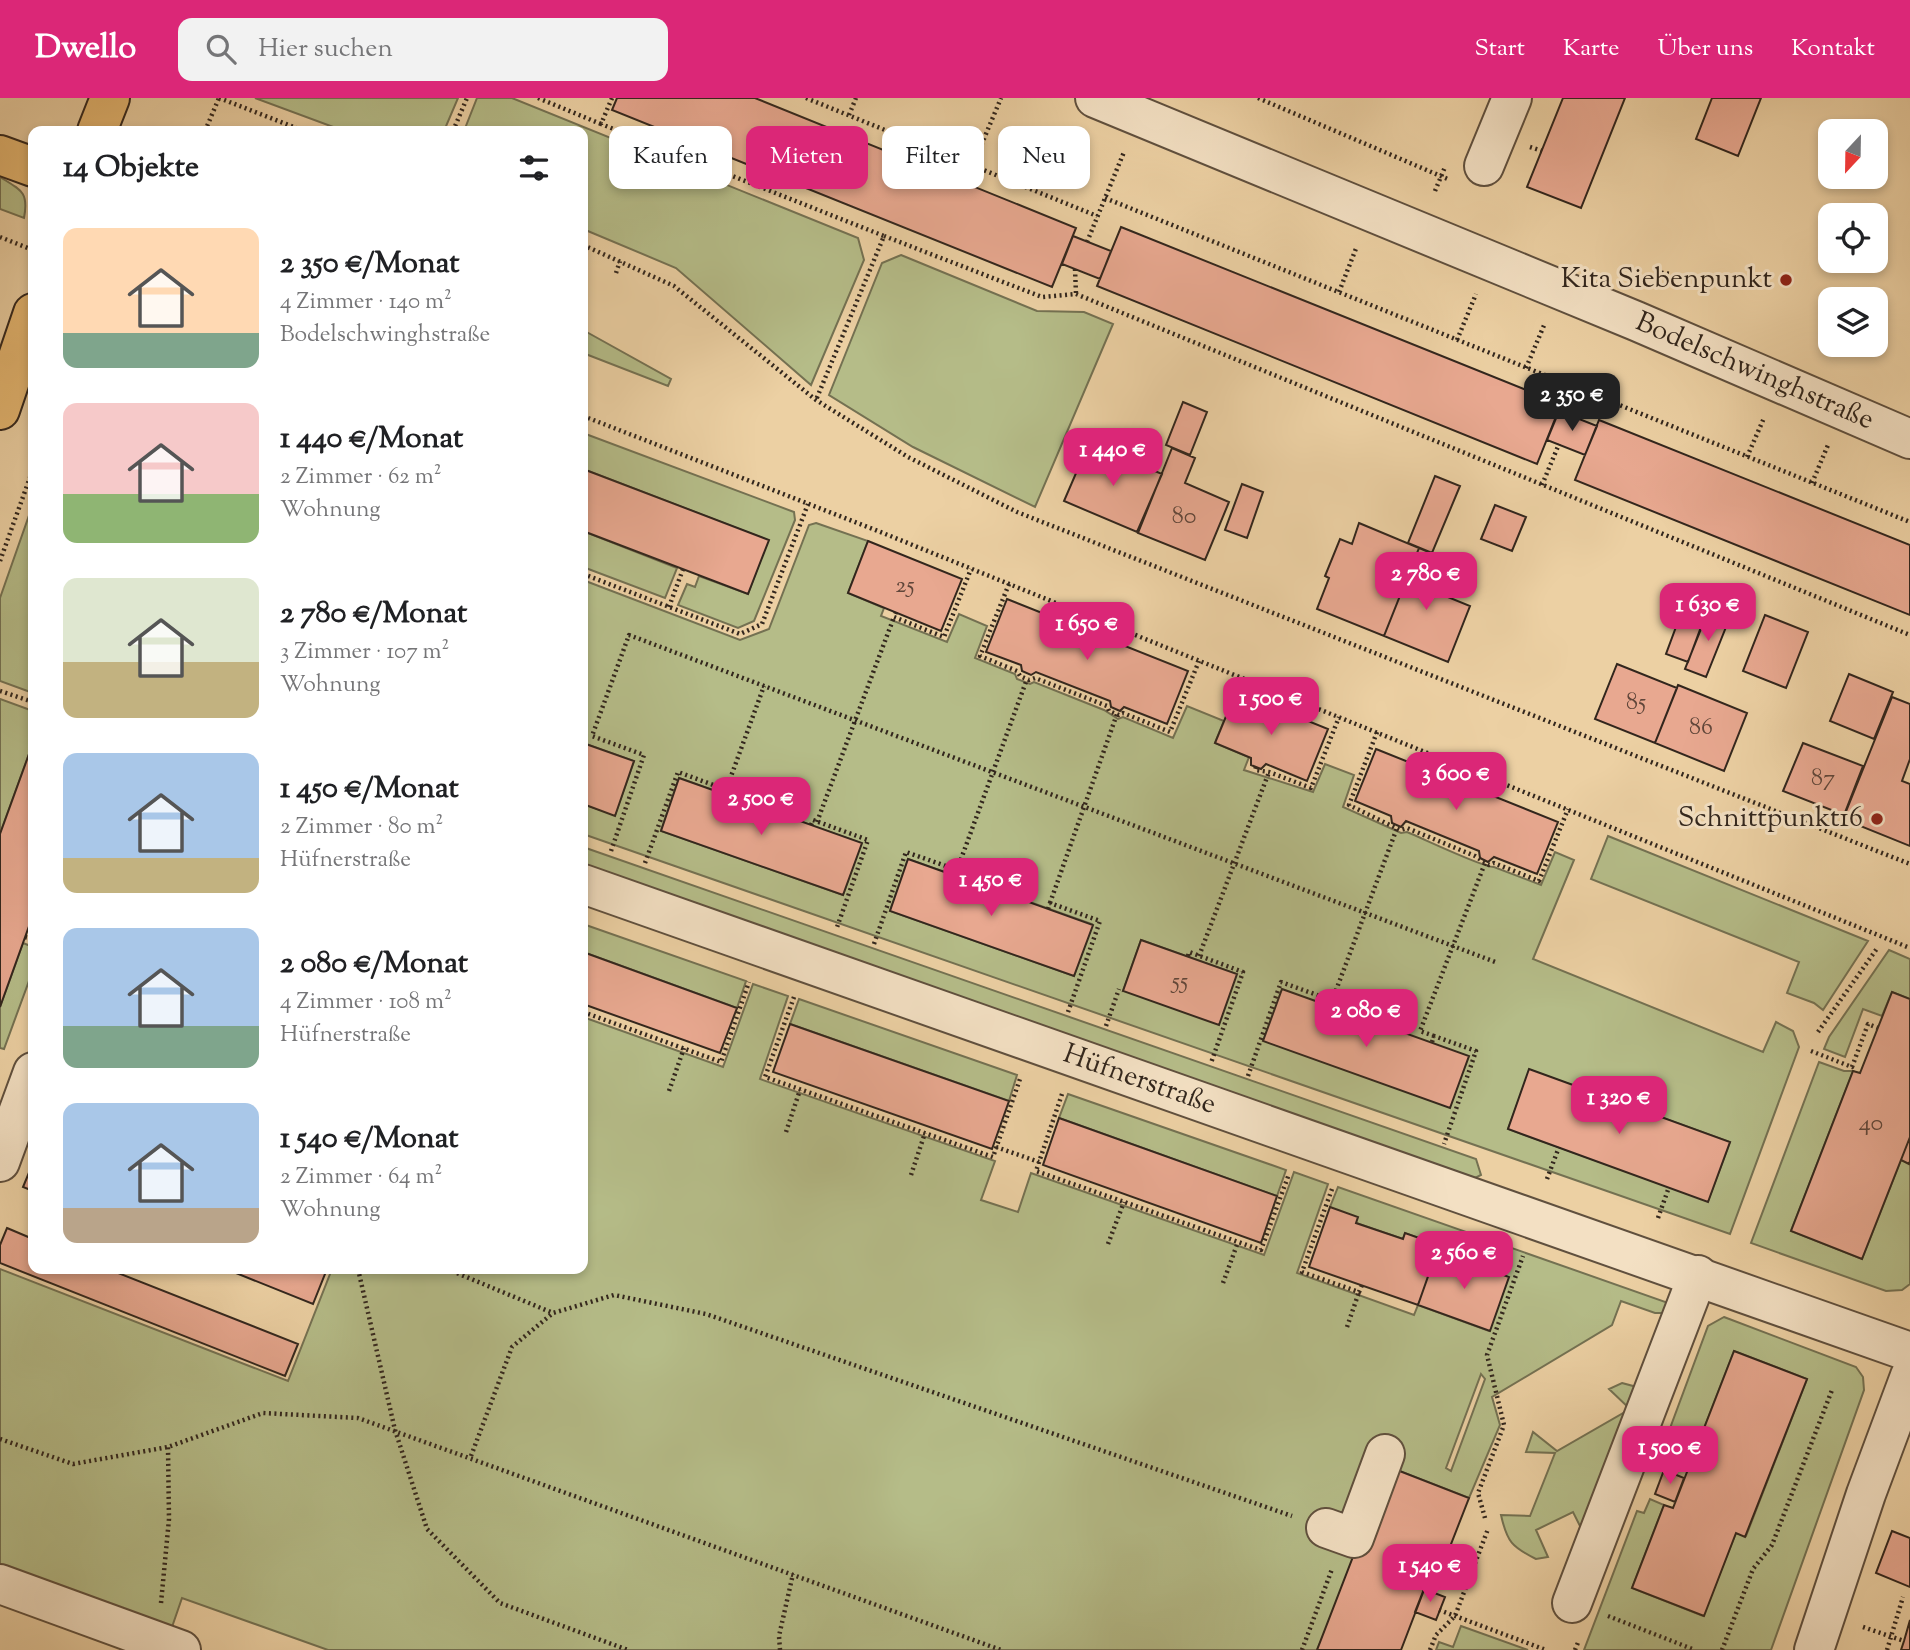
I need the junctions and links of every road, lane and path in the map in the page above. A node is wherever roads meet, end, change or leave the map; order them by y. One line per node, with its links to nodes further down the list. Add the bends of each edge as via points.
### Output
1 (219, 98): 12 (path); 16 (path)
2 (237, 98): 12 (path)
3 (467, 98): 18 (path)
4 (538, 98): 15 (path)
5 (612, 98): 15 (path)
6 (806, 98): 13 (path)
7 (856, 98): 13 (path)
8 (1001, 98): 20 (path)
9 (1095, 98): 14 (street, Bodelschwinghstraße)
10 (1258, 98): 24 (path)
11 (1512, 98): 24 (street)
12 (231, 103): 17 (path)
13 (849, 115): 19 (path)
14 (1139, 116): 25 (path); 26 (street, Bodelschwinghstraße)
15 (601, 124): 28 (path)
16 (207, 126)
17 (291, 126)
18 (455, 126)
19 (882, 128)
20 (984, 139)
21 (0, 155): 22 (main road)
22 (28, 165)
23 (984, 169): 27 (path)
24 (1473, 176)
25 (1105, 198): 27 (path); 40 (path)
26 (1370, 212): 34 (street, Bodelschwinghstraße); 40 (path)
27 (1097, 215): 30 (path)
28 (884, 236): 41 (path, via 1042,297); 45 (path)
29 (0, 237): 32 (path)
30 (1087, 242)
31 (588, 247): 33 (path)
32 (28, 248)
33 (620, 261): 37 (path); 45 (path, via 674,286)
34 (1489, 261): 39 (street, Bodelschwinghstraße); 43 (path)
35 (1075, 269): 41 (path)
36 (1656, 272): 38 (path)
37 (616, 273)
38 (1671, 274)
39 (1558, 289): 44 (path); 48 (street, Bodelschwinghstraße)
40 (1339, 292): 43 (path)
41 (1076, 294): 51 (path)
42 (28, 328): 46 (main road)
43 (1457, 340): 44 (path)
44 (1527, 368): 53 (path)
45 (816, 400): 84 (path, via 908,457 1017,512)
46 (0, 410)
47 (588, 418): 52 (path)
48 (1910, 439)
49 (1559, 444): 51 (path)
50 (28, 483): 54 (path)
51 (1542, 485): 60 (path)
52 (808, 504): 56 (path); 59 (path, via 762,624 740,634)
53 (1910, 522)
54 (0, 561)
55 (683, 569): 59 (path)
56 (971, 569): 58 (path); 68 (path, via 944,637 895,615)
57 (588, 576): 59 (path)
58 (1009, 584): 61 (path); 62 (path, via 980,656)
59 (669, 607)
60 (1910, 635)
61 (1199, 661): 66 (path, via 1170,732); 67 (path)
62 (1027, 679): 66 (path, via 1035,678 1107,706); 71 (path)
63 (764, 686): 68 (path); 73 (path); 80 (path, via 629,635 592,736 644,755)
64 (0, 691): 65 (path)
65 (28, 700)
66 (1117, 714): 75 (path)
67 (1339, 717): 69 (path); 72 (path, via 1311,788)
68 (856, 721): 71 (path); 77 (path)
69 (1377, 732): 76 (path); 79 (path, via 1349,806)
70 (1256, 767): 72 (path)
71 (992, 772): 75 (path); 85 (path)
72 (1269, 772): 82 (path)
73 (726, 790): 74 (path, via 738,794); 81 (path, via 678,772)
74 (736, 798)
75 (1083, 806): 82 (path); 102 (path, via 1049,906 1100,921)
76 (1568, 809): 83 (path, via 1539,881); 93 (path)
77 (817, 822): 78 (path, via 813,820); 89 (path, via 868,840)
78 (811, 825)
79 (1396, 828): 83 (path, via 1407,828); 88 (path)
80 (611, 851)
81 (645, 863)
82 (1234, 863): 88 (path); 95 (path)
83 (1485, 863): 91 (path)
84 (1910, 864)
85 (957, 870): 86 (path, via 963,872); 90 (path, via 906,852)
86 (961, 877)
87 (588, 886): 145 (street, Hüfnerstraße)
88 (1365, 913): 91 (path); 100 (path)
89 (836, 930)
90 (874, 944)
91 (1453, 946): 96 (path); 124 (path, via 1420,1031 1475,1051)
92 (1878, 947): 106 (path)
93 (1910, 948)
94 (1188, 956): 95 (path, via 1189,952)
95 (1199, 956): 111 (path, via 1243,972)
96 (1498, 963)
97 (751, 974): 109 (path, via 721,1062)
98 (1119, 989): 104 (path)
99 (796, 990): 116 (path, via 765,1077)
100 (1332, 1000): 101 (path, via 1342,1004); 113 (path, via 1281,982)
101 (1340, 1010)
102 (1068, 1012)
103 (588, 1014): 108 (path)
104 (1106, 1026)
105 (1878, 1028): 110 (path, via 1868,1024 1852,1067)
106 (1818, 1032)
107 (671, 1036): 108 (path)
108 (668, 1043): 109 (path)
109 (684, 1048): 117 (path)
110 (1811, 1051)
111 (1211, 1063)
112 (1023, 1069): 125 (path)
113 (1248, 1076)
114 (1065, 1084): 128 (path)
115 (28, 1086): 127 (street)
116 (800, 1090): 119 (path); 121 (path)
117 (668, 1091)
118 (834, 1094): 119 (path)
119 (833, 1101): 122 (path)
120 (939, 1130): 123 (path)
121 (786, 1132)
122 (925, 1133): 123 (path); 130 (path)
123 (936, 1137): 125 (path, via 993,1157)
124 (1444, 1144)
125 (996, 1147): 128 (path)
126 (1559, 1147): 132 (path)
127 (0, 1162)
128 (1039, 1162): 135 (path, via 1036,1171)
129 (1292, 1163): 140 (path, via 1261,1250)
130 (911, 1175)
131 (1335, 1179): 148 (path, via 1303,1272)
132 (1547, 1180)
133 (1100, 1186): 135 (path)
134 (1669, 1187): 137 (path)
135 (1098, 1193): 136 (path)
136 (1124, 1202): 139 (path); 141 (path)
137 (1658, 1218)
138 (1207, 1224): 139 (path)
139 (1205, 1231): 140 (path)
140 (1238, 1242): 146 (path)
141 (1108, 1244)
142 (1527, 1245): 159 (path, via 1487,1355 1504,1425 1478,1493)
143 (359, 1274): 154 (path)
144 (459, 1274): 149 (path)
145 (1698, 1275): 151 (street, Hüfnerstraße); 165 (street)
146 (1223, 1283)
147 (1362, 1285): 148 (path)
148 (1359, 1292): 150 (path)
149 (553, 1313): 158 (path, via 512,1346); 161 (path, via 614,1295 706,1314)
150 (1347, 1327)
151 (1910, 1352)
152 (1910, 1376): 180 (street)
153 (1832, 1390): 179 (path, via 1772,1545 1753,1569)
154 (395, 1430): 156 (path, via 358,1418 263,1413); 158 (path); 172 (path, via 427,1529 500,1603)
155 (0, 1439): 156 (path, via 73,1464)
156 (168, 1447): 171 (path, via 169,1518 162,1597)
157 (1385, 1454): 161 (street, via 1354,1538)
158 (471, 1456): 162 (path)
159 (1485, 1518)
160 (1488, 1529): 167 (path)
161 (1335, 1532): 175 (path)
162 (793, 1574): 173 (path); 174 (path)
163 (0, 1584): 171 (street)
164 (1903, 1597): 169 (path)
165 (1585, 1607): 178 (path)
166 (1440, 1610): 167 (path)
167 (1455, 1616): 176 (path, via 1436,1635); 177 (path)
168 (1860, 1627): 169 (path)
169 (1891, 1637): 170 (path); 181 (path)
170 (1904, 1641)
171 (166, 1645)
172 (628, 1650)
173 (780, 1650)
174 (1001, 1650)
175 (1302, 1650)
176 (1430, 1650)
177 (1546, 1650)
178 (1695, 1650)
179 (1722, 1650)
180 (1814, 1650)
181 (1887, 1650)

